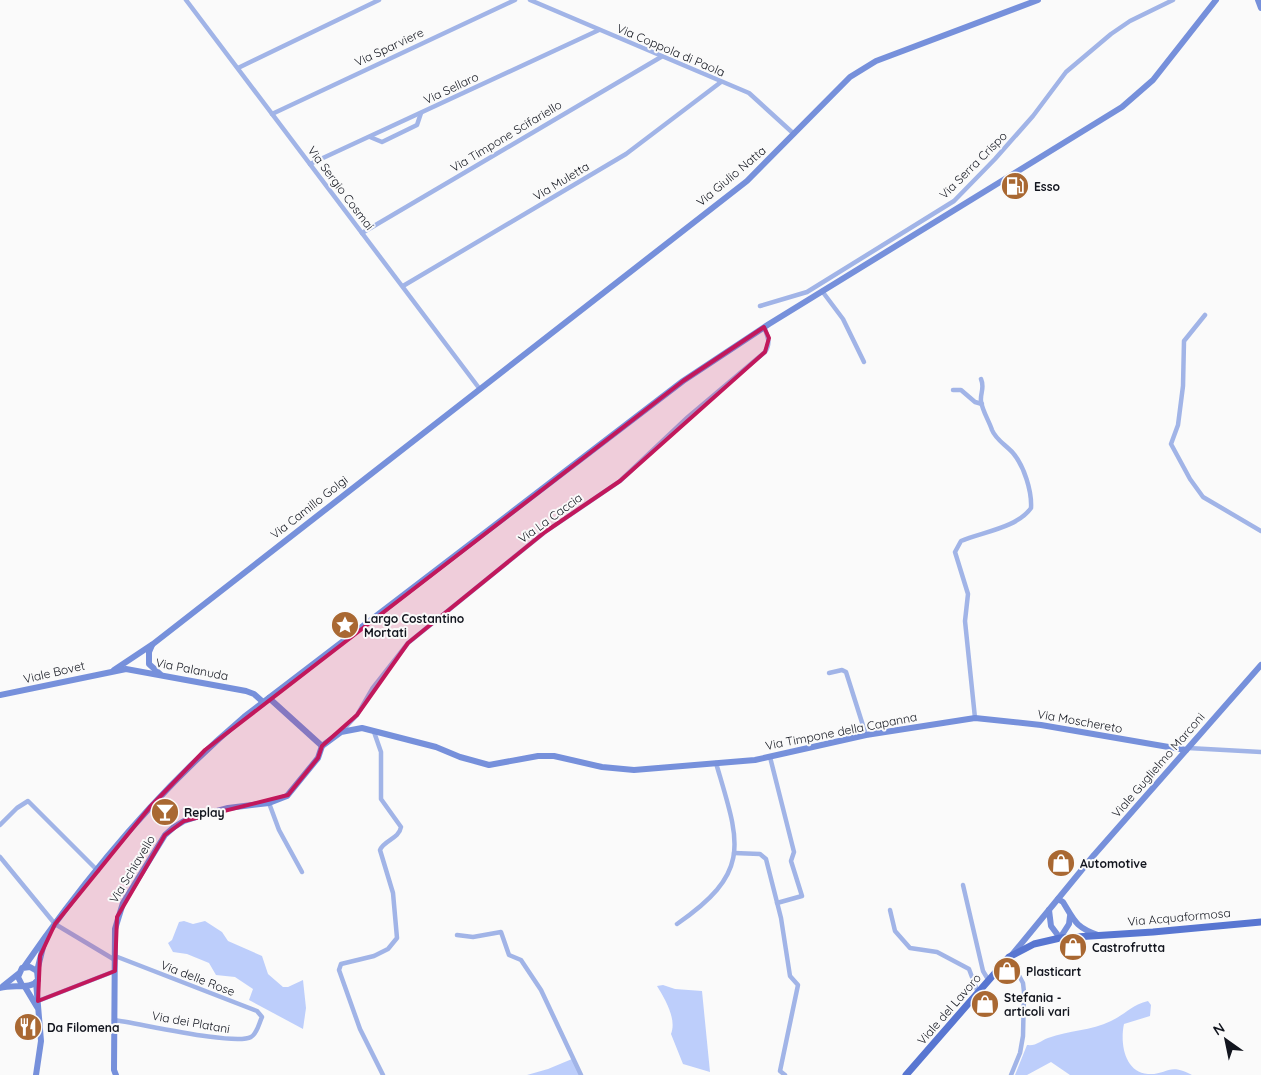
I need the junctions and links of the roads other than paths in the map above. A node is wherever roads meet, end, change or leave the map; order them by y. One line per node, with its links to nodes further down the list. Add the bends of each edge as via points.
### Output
1 (186, 0): 12 (street, Via Sergio Cosmai)
2 (379, 0): 12 (street)
3 (515, 0): 15 (street, Via Sparviere)
4 (530, 0): 10 (street, Via Coppola di Paola)
5 (1038, 0): 16 (street, Via Giulio Natta, via 861,69 840,85)
6 (1173, 0): 22 (street, Via Serra Crispo, via 1130,21 1066,72 995,160 954,201 807,292)
7 (1216, 0): 21 (street, via 1153,80 1122,107)
8 (1258, 0): 9 (street)
9 (1261, 8)
10 (599, 30): 11 (street, Via Coppola di Paola); 14 (street, Via Sellaro)
11 (660, 56): 13 (street, Via Coppola di Paola); 19 (street, Via Timpone Scifariello)
12 (238, 68): 15 (street, Via Sergio Cosmai)
13 (721, 82): 16 (street, Via Coppola di Paola, via 749,93); 20 (street, Via Muletta, via 626,154)
14 (421, 113): 17 (street, Via Sellaro); 17 (street, via 417,125 382,142)
15 (272, 114): 18 (street, Via Sergio Cosmai)
16 (794, 134): 27 (street, Via Giulio Natta, via 747,180)
17 (370, 137): 18 (street, Via Sellaro)
18 (310, 164): 19 (street, Via Sergio Cosmai)
19 (362, 233): 20 (street, Via Sergio Cosmai)
20 (403, 286): 27 (street, Via Sergio Cosmai)
21 (822, 291): 24 (street); 25 (street, via 843,319)
22 (760, 306)
23 (1205, 315): 30 (street, via 1184,341 1178,425 1171,441 1203,497)
24 (764, 327): 37 (street, via 683,381); 40 (street, Via La Caccia, via 769,338 765,352 688,417 620,482 545,532 408,643 372,689 357,715)
25 (864, 362)
26 (982, 379): 29 (street)
27 (479, 388): 31 (street, Via Camillo Golgi)
28 (953, 390): 29 (street, via 961,390)
29 (982, 404): 39 (street, via 998,439 1016,457 1027,482 1031,508 1001,527 961,541 954,552 968,594 965,621)
30 (1261, 531)
31 (153, 644): 33 (street, Via Camillo Golgi); 35 (street, via 149,652 150,664)
32 (1261, 665): 44 (street, Viale Guglielmo Marconi)
33 (114, 670): 35 (street, Via Palanuda, via 137,669); 36 (street, Viale Bovet)
34 (829, 673): 42 (street, via 846,672)
35 (161, 675): 38 (street, Via Palanuda, via 246,691)
36 (0, 695)
37 (269, 698): 38 (street); 43 (street)
38 (263, 702): 52 (street, via 176,779)
39 (972, 718): 42 (street, Via Timpone della Capanna); 44 (street, Via Moschereto, via 1041,725)
40 (341, 732): 41 (street, via 362,728); 43 (street)
41 (374, 732): 47 (street, Via Timpone della Capanna, via 427,744 489,765 538,756 634,770); 86 (street, via 381,752 381,799 401,828 380,850 393,894 397,938 382,953 341,964 339,970 360,1029)
42 (866, 735): 46 (street, Via Timpone della Capanna)
43 (322, 746): 48 (street, Via Schiavello, via 318,758 295,788 287,796)
44 (1187, 749): 45 (street); 54 (street, Viale Guglielmo Marconi)
45 (1261, 752)
46 (770, 757): 47 (street, Via Timpone della Capanna); 57 (street, via 794,852 791,861 802,896)
47 (716, 763): 50 (street, via 734,827)
48 (269, 802): 53 (street, via 279,830); 70 (street, Via Schiavello, via 228,808 184,821 165,835 123,904 115,929)
49 (0, 825): 52 (street, via 28,801)
50 (734, 853): 57 (street, via 760,854 766,859); 64 (street, via 728,877 722,886)
51 (0, 857): 63 (street)
52 (98, 871): 63 (street)
53 (302, 872)
54 (1073, 882): 56 (street, Viale Guglielmo Marconi); 58 (street)
55 (963, 885): 75 (street, via 983,971)
56 (1058, 899): 58 (street); 60 (street, Viale Guglielmo Marconi)
57 (777, 903): 88 (street, via 790,976 798,985 780,1071)
58 (1064, 904): 61 (street)
59 (890, 910): 79 (street, via 900,940 910,948 937,952 969,968)
60 (1049, 910): 67 (street, via 1051,926); 69 (street, Viale Guglielmo Marconi)
61 (1070, 916): 66 (street, via 1086,930); 67 (street)
62 (1261, 922): 66 (main road, Via Acquaformosa)
63 (55, 924): 68 (street); 70 (street)
64 (677, 924)
65 (457, 934): 87 (street, via 473,937 501,932 509,955 521,960 541,990)
66 (1099, 935): 67 (main road, Via Acquaformosa)
67 (1060, 938): 69 (main road, Via Acquaformosa, via 1034,944)
68 (45, 940): 71 (street); 72 (street)
69 (1010, 957): 75 (main road, Viale del Lavoro); 90 (street, via 1024,992 1023,1036)
70 (115, 958): 73 (street, Via Schiavello); 83 (street, Via delle Rose, via 257,1011 262,1017)
71 (24, 967): 72 (street, via 30,966); 74 (street)
72 (37, 971): 76 (street)
73 (115, 971): 80 (street); 82 (street, Via Schiavello)
74 (18, 974): 77 (street, via 18,980); 78 (street)
75 (989, 981): 79 (main road, Viale del Lavoro)
76 (36, 982): 77 (street, via 32,986); 80 (street)
77 (24, 986): 78 (street, via 11,985); 81 (street, via 32,994)
78 (0, 989)
79 (978, 993): 89 (main road, Viale del Lavoro)
80 (38, 1001): 81 (street)
81 (38, 1010): 84 (street, via 41,1041)
82 (114, 1020): 83 (street, Via dei Platani, via 224,1040 246,1039 254,1035); 85 (street, Via Schiavello)
83 (258, 1026)
84 (36, 1075)
85 (116, 1075)
86 (383, 1075)
87 (581, 1075)
88 (785, 1075)
89 (906, 1075)
90 (1011, 1075)

